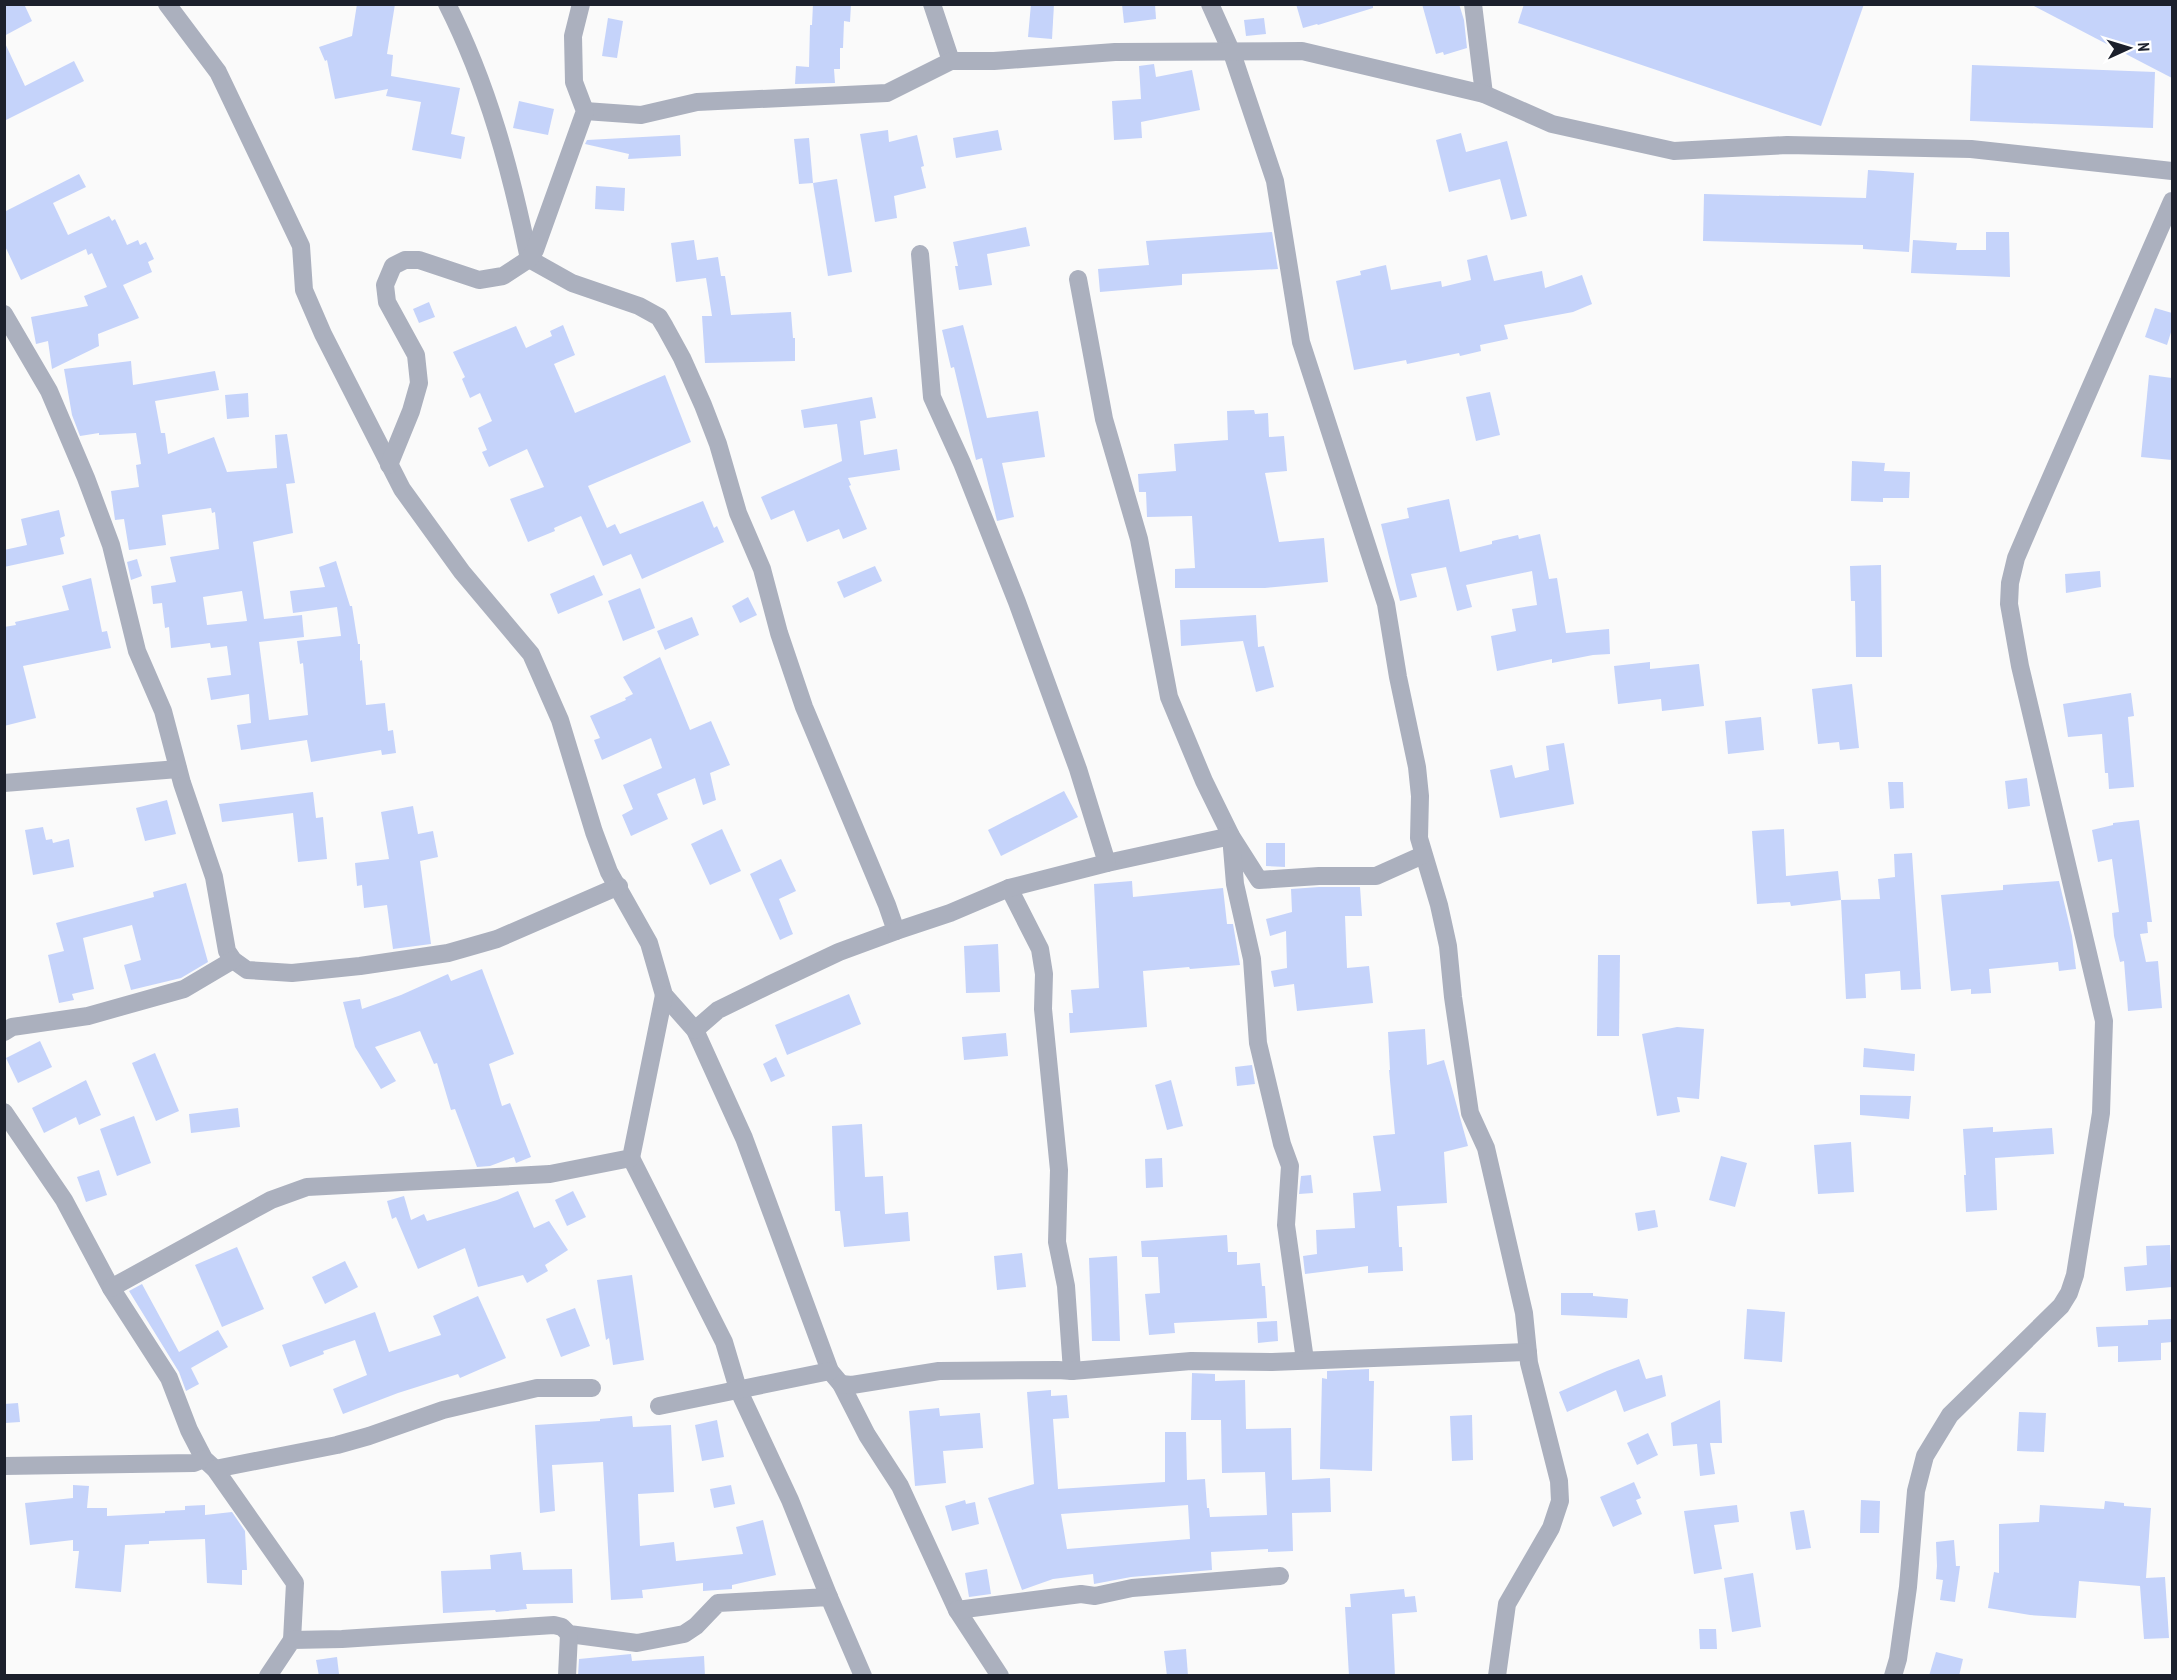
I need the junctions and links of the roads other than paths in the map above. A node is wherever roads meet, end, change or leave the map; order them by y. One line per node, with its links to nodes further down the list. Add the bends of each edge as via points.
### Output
1 (167, 4): 18 (street, via 218,72 301,246 304,290 323,334)
2 (447, 4): 15 (street, via 496,123)
3 (581, 4): 10 (street, via 573,36 574,82)
4 (932, 4): 8 (street)
5 (1210, 4): 7 (street)
6 (1473, 4): 9 (street)
7 (1232, 53): 8 (street, via 1115,52); 9 (street, via 1302,51); 22 (street, via 1275,181 1301,342 1386,604 1417,766)
8 (951, 61): 10 (street, via 887,93 697,102 641,115)
9 (1484, 94): 11 (street, via 1552,124 1674,151 1787,145 1971,149)
10 (585, 111): 15 (street, via 536,250)
11 (2172, 171)
12 (2172, 201): 13 (street)
13 (2168, 222): 53 (street, via 2034,516 2010,583 2009,604 2020,666 2104,1021 2101,1113 2075,1275 2061,1306 1950,1415 1925,1456 1916,1491 1908,1587)
14 (920, 254): 23 (street, via 932,397 1017,602 1078,769)
15 (529, 259): 18 (street, via 502,276 479,280 419,260 405,260 393,266 385,285 387,302 416,355 419,383); 26 (street, via 572,283 659,317 678,350 718,444 804,707)
16 (1077, 279): 21 (street, via 1104,419 1139,539 1169,697)
17 (4, 314): 19 (street, via 49,391 86,478 111,545 137,651 163,711)
18 (389, 465): 24 (street, via 462,572 531,654 560,720 609,872)
19 (178, 769): 20 (street); 27 (street, via 214,877 227,951)
20 (4, 783)
21 (1231, 836): 22 (street, via 1259,880 1376,876); 23 (street); 35 (street, via 1235,884 1252,958 1258,1044 1290,1166 1286,1225)
22 (1423, 855): 34 (street, via 1448,946 1470,1113 1486,1148 1524,1313)
23 (1107, 863): 25 (street)
24 (619, 886): 27 (street, via 497,939 448,953 292,973 247,970); 28 (street, via 649,944)
25 (1009, 888): 26 (street); 36 (street, via 1040,949 1044,974 1043,1009 1059,1170 1057,1242 1066,1286)
26 (896, 931): 29 (street, via 769,985 718,1010)
27 (233, 960): 30 (street, via 184,989 88,1016 12,1027)
28 (664, 995): 29 (street); 32 (street)
29 (694, 1030): 37 (street, via 744,1138)
30 (4, 1032)
31 (4, 1112): 33 (street, via 64,1200)
32 (631, 1158): 33 (street, via 550,1174 307,1187 271,1200); 39 (street, via 724,1342)
33 (111, 1288): 41 (street, via 168,1378 189,1430)
34 (1528, 1352): 35 (street); 52 (street, via 1560,1481 1560,1501 1551,1528 1507,1604)
35 (1305, 1360): 36 (street, via 1191,1361)
36 (1072, 1371): 37 (street, via 939,1371 852,1385)
37 (836, 1377): 39 (street); 45 (street, via 900,1486)
38 (592, 1388): 41 (street, via 537,1388 443,1410 338,1445)
39 (738, 1389): 40 (street); 44 (street, via 790,1500)
40 (659, 1406)
41 (210, 1464): 42 (street); 47 (street, via 295,1583)
42 (4, 1466)
43 (1280, 1576): 45 (street, via 1132,1588 1095,1596 1081,1594)
44 (829, 1597): 46 (street, via 718,1603 684,1634 637,1643); 50 (street)
45 (957, 1610): 51 (street)
46 (569, 1634): 47 (street, via 554,1625); 49 (street)
47 (292, 1640): 48 (street)
48 (268, 1676)
49 (567, 1676)
50 (863, 1676)
51 (1000, 1676)
52 (1497, 1676)
53 (1893, 1676)

